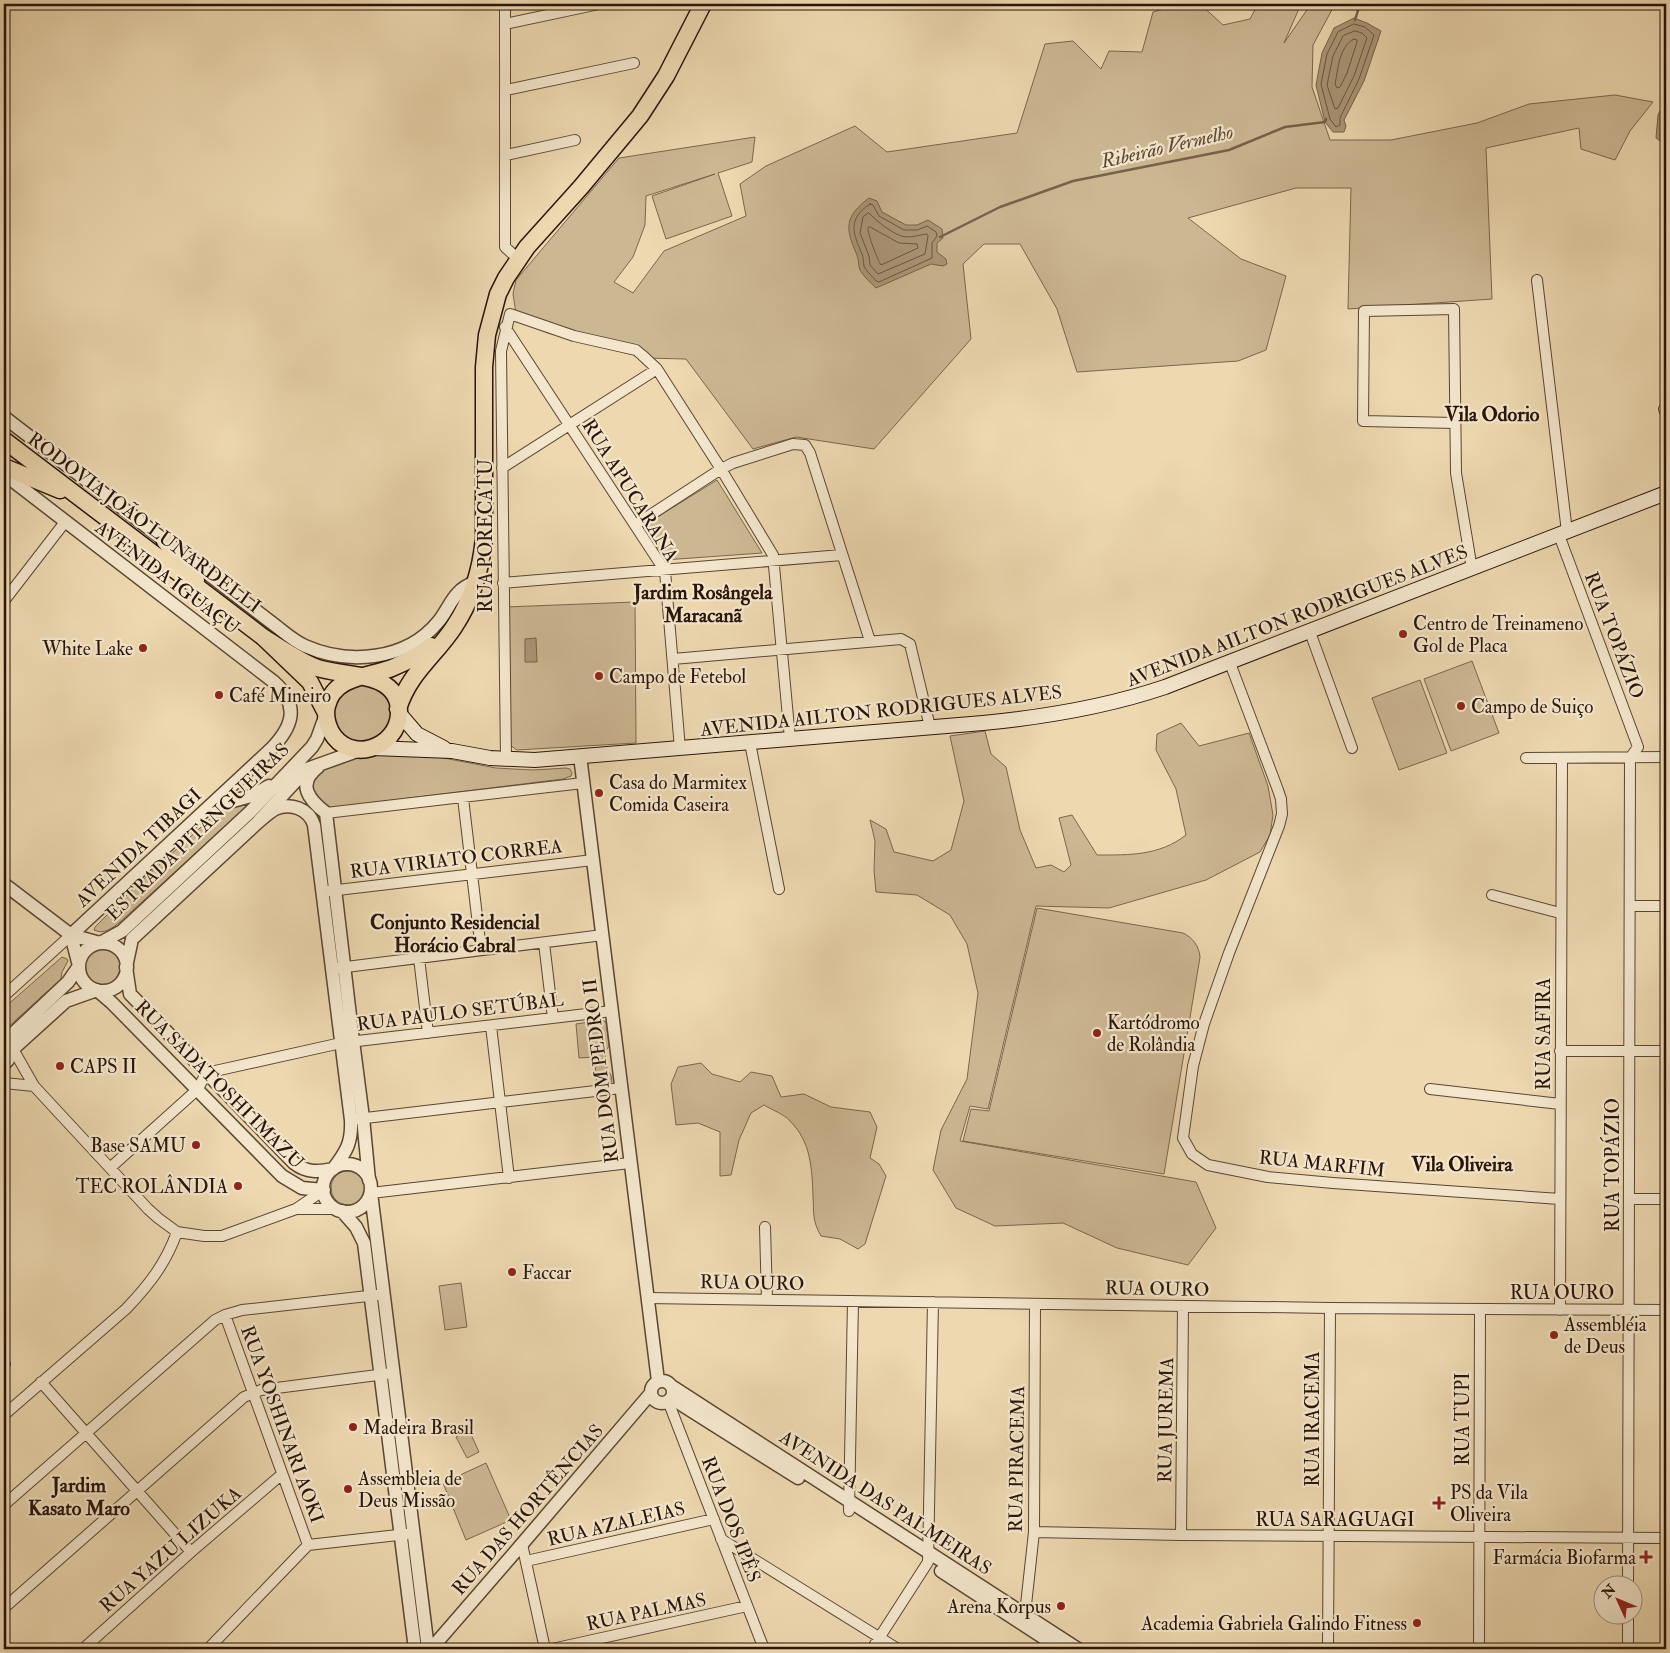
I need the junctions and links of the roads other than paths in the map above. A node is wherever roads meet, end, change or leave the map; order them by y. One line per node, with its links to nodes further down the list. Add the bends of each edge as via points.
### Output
1 (505, 4): 6 (street)
2 (599, 4): 6 (street)
3 (703, 4): 11 (highway, via 666,76 640,116)
4 (1663, 4): 5 (street)
5 (1666, 7)
6 (505, 24): 8 (street)
7 (634, 62): 8 (street)
8 (506, 90): 10 (street)
9 (575, 140): 10 (street)
10 (506, 155): 11 (street, via 505,247)
11 (518, 259): 33 (highway, via 498,294 487,335 484,367 484,538)
12 (1537, 280): 27 (street, RUA TOPÁZIO)
13 (506, 327): 14 (street, RUA PORECATU, via 510,314 574,336 636,350); 17 (street, RUA APUCARANA); 20 (street, RUA PORECATU, via 501,351)
14 (657, 369): 17 (street); 21 (street)
15 (4, 417): 28 (street)
16 (1455, 423): 16 (street, via 1454,309 1364,311 1363,421); 31 (street, via 1456,473)
17 (569, 425): 20 (street); 26 (street, RUA APUCARANA)
18 (4, 440): 24 (highway, RODOVIA JOÃO LUNARDELLI)
19 (4, 467): 24 (highway)
20 (502, 468): 34 (street, RUA PORECATU)
21 (721, 469): 26 (street); 29 (street, via 793,444 805,445); 30 (street, via 774,554)
22 (4, 474): 25 (street, AVENIDA IGUAÇU)
23 (1666, 493): 27 (main road, AVENIDA AILTON RODRIGUES ALVES)
24 (80, 498): 35 (highway, RODOVIA JOÃO LUNARDELLI)
25 (65, 522): 36 (street); 47 (street, AVENIDA IGUAÇU, via 274,682 287,697)
26 (635, 524): 32 (street, RUA APUCARANA)
27 (1563, 534): 31 (main road, AVENIDA AILTON RODRIGUES ALVES); 51 (street, RUA TOPÁZIO)
28 (165, 541): 33 (street, via 302,645 340,656 368,657 406,647 438,622 463,588); 35 (highway)
29 (842, 555): 30 (street); 40 (street)
30 (775, 561): 32 (street); 41 (street)
31 (1472, 569): 38 (main road, AVENIDA AILTON RODRIGUES ALVES)
32 (665, 571): 34 (street); 42 (street, RUA APUCARANA)
33 (477, 581): 37 (highway)
34 (503, 583): 62 (street, RUA PORECATU)
35 (210, 597): 39 (highway, RODOVIA JOÃO LUNARDELLI)
36 (4, 601)
37 (463, 610): 44 (highway, via 434,643 418,655 390,668); 45 (highway, via 454,628 411,679)
38 (1310, 632): 43 (main road, AVENIDA AILTON RODRIGUES ALVES); 52 (street)
39 (263, 637): 44 (highway, RODOVIA JOÃO LUNARDELLI, via 313,667); 46 (highway, RODOVIA JOÃO LUNARDELLI, via 310,682)
40 (870, 642): 41 (street); 48 (street, via 901,639 910,644)
41 (783, 650): 42 (street); 49 (street)
42 (673, 659): 54 (street, RUA APUCARANA)
43 (1230, 663): 48 (main road, AVENIDA AILTON RODRIGUES ALVES, via 1107,704 1014,720); 116 (street, RUA MARFIM, via 1278,790 1282,814 1204,1024 1193,1066 1183,1138 1192,1154 1208,1165 1268,1177)
44 (361, 676): 45 (highway, via 373,678 386,686 393,693); 46 (highway, via 334,691)
45 (399, 711): 53 (highway, via 393,734); 55 (main road, via 417,734)
46 (326, 713): 53 (highway, via 328,726 335,738 343,745); 64 (street, ESTRADA PITANGUEIRAS, via 312,747)
47 (290, 721): 67 (street, AVENIDA TIBAGI, via 282,738)
48 (930, 727): 49 (main road, AVENIDA AILTON RODRIGUES ALVES)
49 (790, 739): 50 (main road, AVENIDA AILTON RODRIGUES ALVES)
50 (750, 742): 54 (main road, AVENIDA AILTON RODRIGUES ALVES); 73 (street)
51 (1638, 747): 60 (street); 61 (street, RUA TOPÁZIO)
52 (1352, 748)
53 (367, 749): 55 (main road); 63 (street, ESTRADA PITANGUEIRAS)
54 (680, 749): 56 (main road, AVENIDA AILTON RODRIGUES ALVES)
55 (452, 751): 62 (main road, AVENIDA AILTON RODRIGUES ALVES)
56 (580, 756): 62 (main road, AVENIDA AILTON RODRIGUES ALVES); 65 (street, RUA DOM PEDRO II)
57 (1666, 757): 61 (street)
58 (1526, 758): 59 (street)
59 (1562, 758): 60 (street); 78 (street, RUA SAFIRA)
60 (1630, 758): 61 (street); 76 (street, RUA TOPÁZIO)
61 (1642, 758)
62 (506, 759)
63 (324, 762): 68 (street, via 313,771 306,789 310,799); 69 (street, ESTRADA PITANGUEIRAS, via 307,769)
64 (284, 776): 67 (street, via 251,796); 81 (street, ESTRADA PITANGUEIRAS, via 122,932)
65 (583, 782): 66 (street); 70 (street, RUA DOM PEDRO II)
66 (463, 798): 68 (street); 71 (street)
67 (209, 807): 79 (street, AVENIDA TIBAGI)
68 (326, 813): 74 (street)
69 (256, 824): 74 (street, via 276,809 289,806 303,810 311,817); 86 (street, ESTRADA PITANGUEIRAS, via 132,939)
70 (593, 860): 71 (street, RUA VIRIATO CORREA); 80 (street, RUA DOM PEDRO II)
71 (472, 873): 74 (street, RUA VIRIATO CORREA); 83 (street)
72 (4, 884): 79 (street)
73 (779, 889)
74 (329, 891): 87 (street)
75 (1492, 895): 78 (street)
76 (1631, 906): 77 (street); 98 (street, RUA TOPÁZIO)
77 (1666, 906)
78 (1560, 913): 97 (street, RUA SAFIRA)
79 (71, 935): 81 (street); 85 (street); 89 (street, AVENIDA TIBAGI)
80 (603, 935): 82 (street); 90 (street, RUA DOM PEDRO II)
81 (100, 943): 85 (street, via 84,952); 86 (street, via 119,949)
82 (544, 943): 83 (street); 91 (street)
83 (481, 950): 84 (street)
84 (419, 958): 87 (street); 93 (street)
85 (79, 966): 88 (street, via 85,983); 95 (street, via 68,982)
86 (126, 967): 88 (street, via 119,984 111,989); 100 (street, RUA SADATOSHI IMAZU, via 130,994)
87 (338, 968): 94 (street)
88 (97, 990): 95 (street, via 66,1001); 104 (street, RUA SADATOSHI IMAZU)
89 (4, 996)
90 (612, 1011): 91 (street, RUA PAULO SETÚBAL); 103 (street, RUA DOM PEDRO II)
91 (553, 1018): 92 (street, RUA PAULO SETÚBAL)
92 (491, 1026): 93 (street, RUA PAULO SETÚBAL); 106 (street)
93 (428, 1034): 94 (street, RUA PAULO SETÚBAL)
94 (347, 1042): 100 (street, RUA PAULO SETÚBAL); 108 (street)
95 (7, 1043): 99 (street, via 8,1060); 102 (street)
96 (1666, 1051): 98 (street)
97 (1560, 1052): 98 (street); 107 (street, RUA SAFIRA)
98 (1629, 1052): 117 (street, RUA TOPÁZIO)
99 (4, 1064)
100 (206, 1073): 104 (street); 111 (street, RUA SADATOSHI IMAZU, via 294,1163 316,1172)
101 (4, 1083): 102 (street)
102 (34, 1086): 110 (street)
103 (621, 1088): 106 (street); 109 (street, RUA DOM PEDRO II)
104 (198, 1089): 110 (street); 114 (street, RUA SADATOSHI IMAZU, via 282,1176 302,1188)
105 (1430, 1089): 107 (street)
106 (501, 1102): 108 (street); 112 (street)
107 (1560, 1104): 116 (street, RUA SAFIRA)
108 (357, 1119): 111 (street, via 349,1145); 113 (street)
109 (630, 1163): 112 (street); 125 (street, RUA DOM PEDRO II)
110 (110, 1168): 122 (street, via 158,1218)
111 (333, 1169): 113 (street, via 342,1165 356,1166); 114 (street, via 327,1176)
112 (509, 1178): 115 (street)
113 (369, 1180): 115 (street)
114 (324, 1190): 119 (street); 120 (street, via 329,1203)
115 (371, 1193): 120 (street, via 359,1208); 123 (street)
116 (1560, 1199): 133 (street, RUA SAFIRA)
117 (1630, 1199): 118 (street); 134 (street, RUA TOPÁZIO)
118 (1666, 1199)
119 (296, 1210): 120 (street); 122 (street, via 222,1236)
120 (339, 1210): 124 (street, via 356,1227 364,1243)
121 (765, 1227): 126 (street)
122 (177, 1232): 139 (street, via 164,1261 140,1294)
123 (383, 1295): 124 (street); 137 (street)
124 (370, 1296): 136 (street, via 242,1310); 137 (street)
125 (647, 1298): 126 (street, RUA OURO); 138 (street, RUA DOM PEDRO II)
126 (767, 1300): 127 (street, RUA OURO)
127 (853, 1301): 128 (street, RUA OURO); 148 (street)
128 (933, 1302): 129 (street, RUA OURO); 161 (street)
129 (1035, 1304): 130 (street, RUA OURO); 150 (street, RUA PIRACEMA)
130 (1183, 1306): 131 (street, RUA OURO); 152 (street, RUA JUREMA)
131 (1330, 1308): 132 (street, RUA OURO); 153 (street, RUA IRACEMA)
132 (1480, 1309): 133 (street, RUA OURO); 154 (street, RUA TUPI)
133 (1560, 1310): 134 (street, RUA OURO)
134 (1628, 1310): 135 (street, RUA OURO); 155 (street, RUA TOPÁZIO)
135 (1666, 1310)
136 (225, 1315): 141 (street, RUA YOSHINARI AOKI); 144 (street, via 210,1324)
137 (387, 1374): 141 (street); 151 (street)
138 (658, 1381): 140 (street, RUA DAS HORTÊNCIAS); 142 (street, via 666,1380)
139 (41, 1382): 143 (street); 144 (street)
140 (651, 1392): 142 (street, via 655,1401); 158 (street, RUA DAS HORTÊNCIAS)
141 (252, 1393): 145 (street, RUA YOSHINARI AOKI); 146 (street, via 236,1402)
142 (669, 1397): 148 (street, AVENIDA DAS PALMEIRAS); 149 (street, RUA DOS IPÊS)
143 (4, 1415)
144 (86, 1432): 146 (street); 147 (street)
145 (282, 1475): 159 (street, RUA YOSHINARI AOKI); 160 (street, RUA YAZU LIZUKA)
146 (137, 1491): 160 (street); 165 (street)
147 (4, 1504)
148 (849, 1506): 161 (street, AVENIDA DAS PALMEIRAS)
149 (710, 1520): 157 (street, RUA DOS IPÊS); 162 (street, RUA AZALEIAS)
150 (1034, 1532): 152 (street, RUA SARAGUAGI); 166 (street, RUA PIRACEMA)
151 (406, 1534): 159 (street); 171 (street); 172 (street)
152 (1181, 1535): 153 (street, RUA SARAGUAGI)
153 (1330, 1536): 154 (street, RUA SARAGUAGI); 181 (street, RUA IRACEMA)
154 (1479, 1537): 155 (street, RUA SARAGUAGI); 182 (street, RUA TUPI)
155 (1628, 1537): 156 (street, RUA SARAGUAGI); 163 (street, RUA TOPÁZIO)
156 (1666, 1538)
157 (718, 1540): 164 (street, RUA DOS IPÊS); 168 (street)
158 (522, 1544): 162 (street); 172 (street, RUA DAS HORTÊNCIAS)
159 (308, 1545): 170 (street)
160 (191, 1552): 169 (street, RUA YAZU LIZUKA)
161 (929, 1558): 166 (street, AVENIDA DAS PALMEIRAS); 168 (street); 179 (street, AVENIDA DAS PALMEIRAS)
162 (526, 1561): 173 (street)
163 (1628, 1576)
164 (744, 1607): 174 (street, RUA PALMAS); 175 (street, RUA DOS IPÊS); 176 (street, RUA DOS IPÊS)
165 (4, 1608)
166 (1025, 1614): 180 (street, AVENIDA DAS PALMEIRAS)
167 (1628, 1626): 183 (street)
168 (880, 1637): 177 (street); 178 (street)
169 (83, 1649)
170 (208, 1649)
171 (415, 1649)
172 (429, 1649)
173 (545, 1649)
174 (552, 1649)
175 (756, 1649)
176 (764, 1649)
177 (872, 1649)
178 (898, 1649)
179 (1061, 1649)
180 (1078, 1649)
181 (1328, 1649)
182 (1479, 1649)
183 (1628, 1649)

